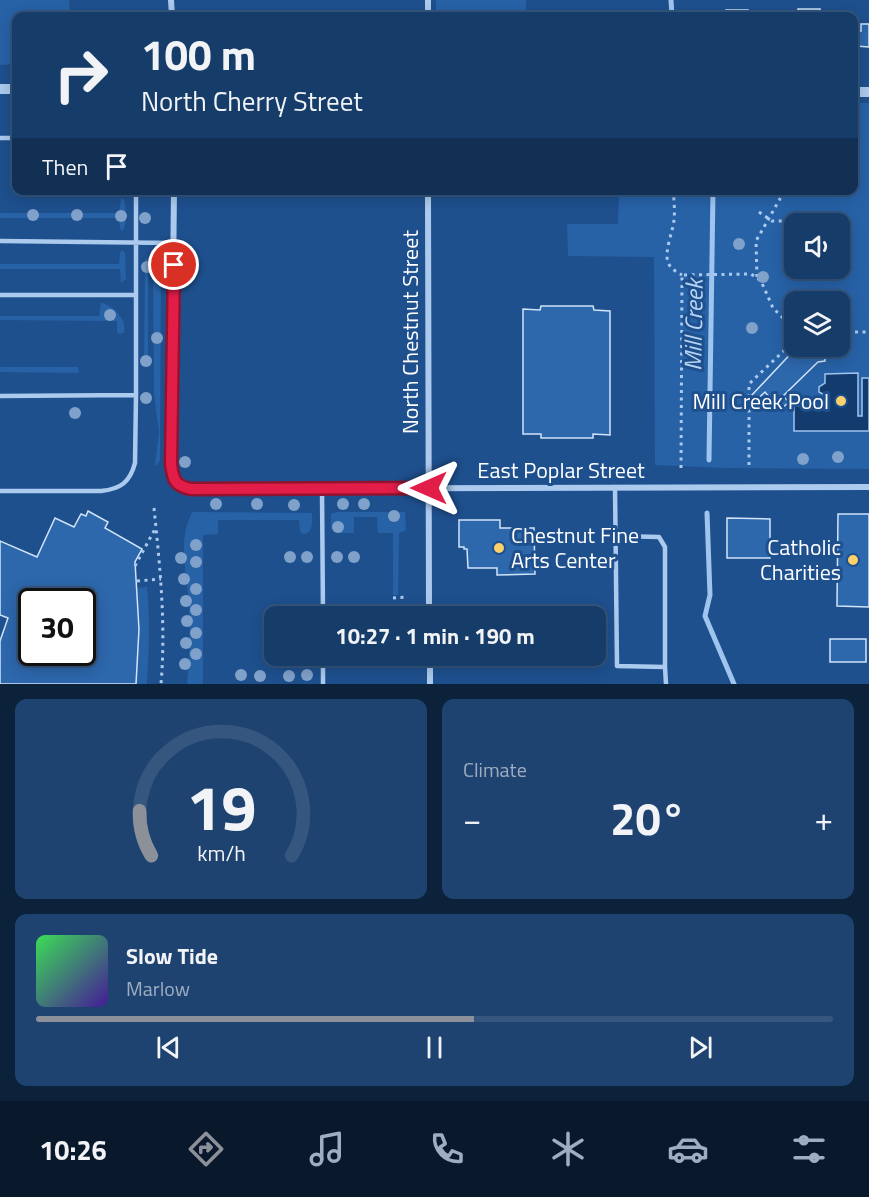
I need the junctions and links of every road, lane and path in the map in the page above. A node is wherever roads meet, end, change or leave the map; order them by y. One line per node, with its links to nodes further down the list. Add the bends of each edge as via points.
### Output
1 (136, 195): 10 (lane)
2 (174, 195): 11 (street)
3 (428, 195): 25 (street, North Chestnut Street)
4 (674, 195): 12 (path, via 668,265)
5 (782, 195): 7 (path)
6 (759, 212): 7 (path)
7 (769, 219): 8 (path); 13 (path, via 756,241)
8 (784, 221)
9 (0, 241): 10 (lane)
10 (135, 243): 11 (lane); 15 (lane)
11 (174, 243): 27 (street, East Poplar Street, via 171,464 177,485 191,489)
12 (682, 275): 13 (path, via 751,274); 23 (path)
13 (758, 279): 16 (path, via 773,308)
14 (0, 295): 15 (lane)
15 (135, 295): 20 (lane)
16 (784, 319)
17 (850, 332): 18 (path)
18 (869, 332)
19 (784, 351): 22 (path, via 749,384)
20 (136, 395): 21 (lane); 28 (lane, via 135,463 123,484 101,491)
21 (0, 396)
22 (749, 465)
23 (681, 468)
24 (869, 487): 26 (street, East Poplar Street)
25 (429, 488): 26 (street, East Poplar Street); 27 (street, East Poplar Street); 38 (street, North Chestnut Street)
26 (615, 488): 31 (lane)
27 (322, 489): 37 (lane)
28 (0, 491)
29 (154, 508): 30 (path)
30 (156, 527): 32 (path); 33 (path)
31 (616, 536): 41 (lane, via 659,537 665,547); 41 (lane, via 617,666)
32 (135, 566)
33 (161, 579): 34 (path); 42 (path)
34 (137, 581)
35 (408, 597): 36 (path)
36 (393, 598)
37 (323, 606)
38 (429, 606)
39 (323, 666): 43 (lane)
40 (430, 666): 44 (street)
41 (665, 667): 45 (lane)
42 (161, 684)
43 (323, 684)
44 (430, 684)
45 (666, 684)

